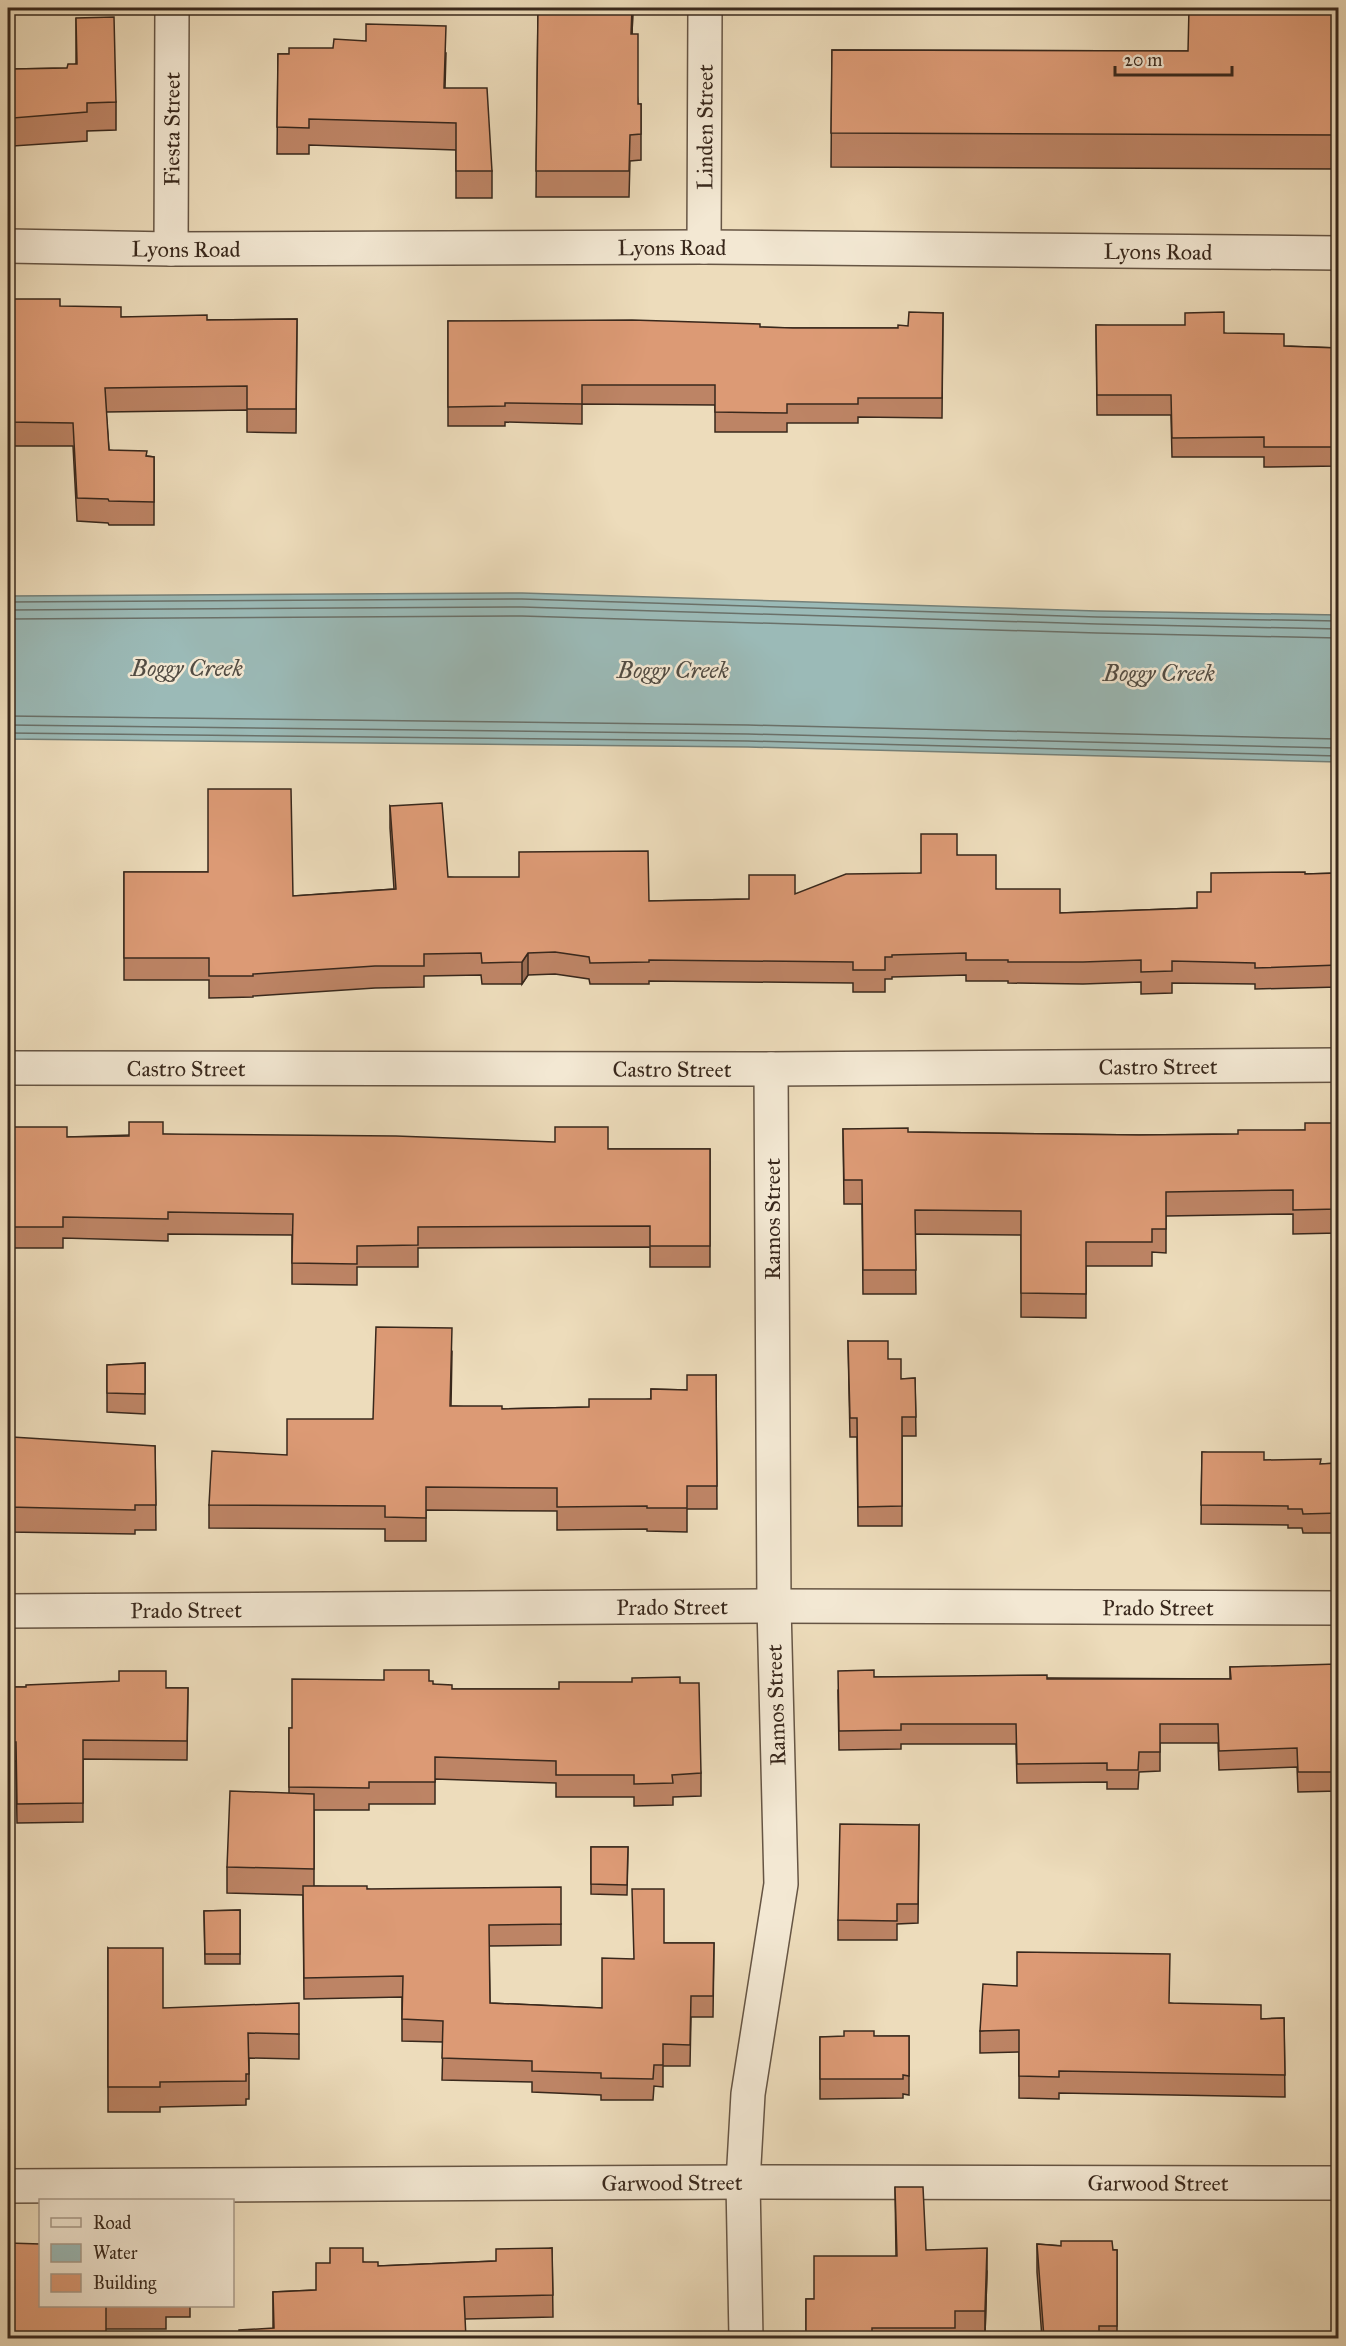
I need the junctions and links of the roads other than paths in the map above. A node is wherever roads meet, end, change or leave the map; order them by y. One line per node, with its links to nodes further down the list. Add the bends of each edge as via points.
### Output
1 (172, 8): 5 (street, Fiesta Street)
2 (705, 8): 4 (street, Linden Street)
3 (8, 246): 5 (street, Lyons Road)
4 (704, 247): 5 (street, Lyons Road); 6 (street, Lyons Road)
5 (171, 249)
6 (1338, 253)
7 (1338, 1065): 9 (street, Castro Street)
8 (8, 1068): 9 (street, Castro Street)
9 (771, 1069): 10 (street, Ramos Street)
10 (774, 1606): 11 (street, Prado Street); 12 (street, Prado Street); 13 (street, Ramos Street, via 782,1884 748,2094)
11 (1338, 1608)
12 (8, 1611)
13 (743, 2182): 14 (street, Garwood Street); 15 (street, Garwood Street); 16 (street, Ramos Street)
14 (1338, 2183)
15 (8, 2186)
16 (746, 2338)

